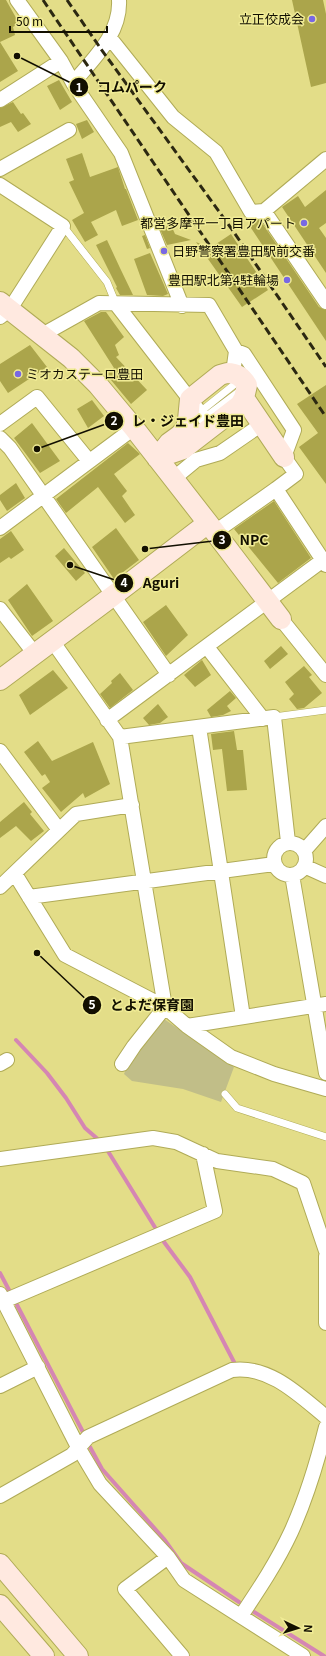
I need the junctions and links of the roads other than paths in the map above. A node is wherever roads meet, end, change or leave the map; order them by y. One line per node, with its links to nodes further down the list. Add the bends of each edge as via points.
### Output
1 (17, 0): 4 (street)
2 (119, 0): 3 (street, via 119,9)
3 (110, 38): 5 (street); 11 (street, via 173,117 216,152)
4 (61, 61): 5 (street); 6 (street)
5 (73, 83): 15 (street, via 121,153)
6 (0, 100)
7 (69, 130): 9 (street)
8 (326, 159): 11 (street)
9 (0, 169)
10 (0, 185): 12 (street)
11 (257, 212): 13 (street)
12 (63, 226): 14 (lane, via 107,282); 16 (street)
13 (326, 302)
14 (116, 304): 15 (street); 17 (street, via 99,303); 20 (street)
15 (182, 306): 18 (street, via 209,306)
16 (3, 309): 17 (street)
17 (42, 335): 23 (street, via 71,358 98,385)
18 (236, 350): 19 (street); 25 (street, via 244,354 294,430)
19 (243, 383): 20 (street, via 240,404); 20 (street, via 227,372 220,375); 21 (street)
20 (201, 413): 26 (street, via 188,420 186,428); 26 (street, via 184,449)
21 (266, 421): 25 (street); 28 (street, via 220,453 196,460)
22 (0, 424): 27 (street, via 37,397)
23 (134, 428): 26 (street); 27 (street)
24 (0, 438): 30 (street, via 10,448)
25 (284, 457): 29 (street, via 296,474)
26 (157, 458): 28 (street)
27 (89, 461): 30 (street)
28 (173, 479): 32 (street)
29 (276, 489): 32 (street); 33 (street)
30 (42, 496): 31 (street); 34 (street)
31 (0, 528)
32 (212, 528): 34 (street); 35 (street)
33 (325, 563): 35 (street)
34 (114, 595): 38 (street); 41 (street)
35 (268, 602): 37 (street); 39 (street)
36 (0, 609): 40 (street)
37 (281, 620): 42 (street)
38 (53, 642): 40 (street); 46 (street)
39 (208, 647): 41 (street); 45 (street)
40 (35, 654): 43 (street)
41 (169, 675): 46 (street)
42 (326, 675)
43 (0, 680)
44 (326, 710): 45 (lane)
45 (269, 718): 47 (street); 53 (street)
46 (107, 720): 48 (street)
47 (199, 727): 48 (street); 57 (street)
48 (120, 737): 50 (street)
49 (0, 751): 52 (street)
50 (132, 805): 52 (street, via 76,814); 61 (street)
51 (326, 826): 54 (street)
52 (59, 830): 58 (street)
53 (288, 842): 54 (street, via 297,844); 55 (street, via 276,850)
54 (304, 851): 56 (street)
55 (274, 864): 57 (street); 59 (street, via 283,874)
56 (304, 866): 59 (street); 60 (street)
57 (220, 871): 61 (street); 66 (street)
58 (15, 874): 62 (street); 63 (street)
59 (292, 875): 64 (street)
60 (326, 876)
61 (144, 881): 63 (street); 65 (street)
62 (0, 887)
63 (29, 897): 65 (street, via 65,954)
64 (320, 1005): 66 (street); 69 (street)
65 (165, 1007): 67 (street); 68 (street)
66 (243, 1018): 67 (street)
67 (187, 1026): 70 (street, via 230,1057)
68 (122, 1064)
69 (326, 1073)
70 (326, 1090)
71 (225, 1094): 72 (lane, via 237,1108)
72 (326, 1137)
73 (203, 1154): 74 (street, via 176,1142 153,1138); 75 (street, via 217,1161 273,1169 303,1183); 77 (street, via 215,1211)
74 (0, 1159)
75 (326, 1251)
76 (326, 1256): 78 (street)
77 (2, 1298): 79 (street)
78 (326, 1323)
79 (38, 1367): 80 (street); 84 (street)
80 (0, 1386)
81 (326, 1417): 84 (street, via 273,1378 256,1371 232,1370 88,1437)
82 (326, 1427): 83 (street)
83 (324, 1445): 89 (street, via 291,1532 265,1580)
84 (78, 1447): 85 (street, via 72,1455); 86 (street, via 100,1484)
85 (0, 1496)
86 (168, 1557): 89 (street, via 184,1580); 92 (street, via 125,1589)
87 (0, 1564): 91 (street)
88 (0, 1605): 90 (street)
89 (241, 1616): 93 (street)
90 (44, 1656)
91 (78, 1656)
92 (182, 1656)
93 (303, 1656)

